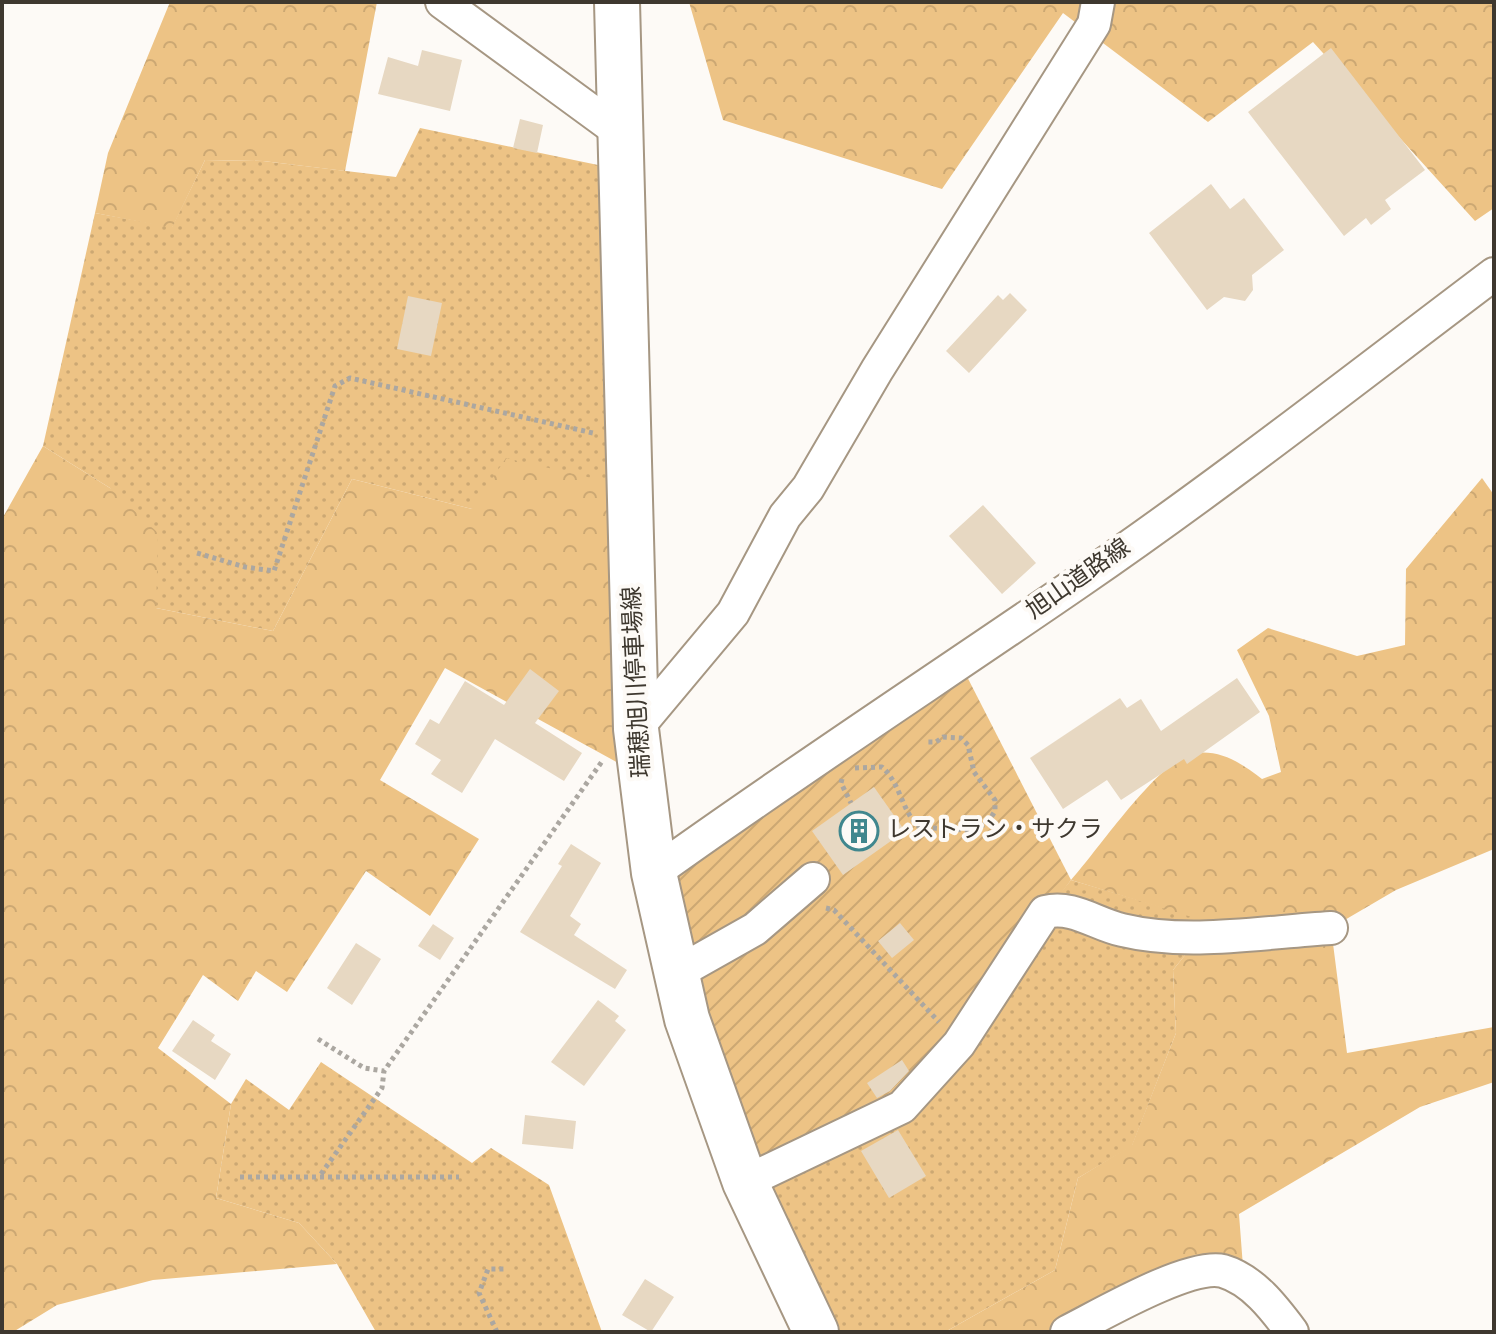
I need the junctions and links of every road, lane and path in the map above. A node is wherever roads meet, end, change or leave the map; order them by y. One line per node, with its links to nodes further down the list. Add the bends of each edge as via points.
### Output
1 (442, 2): 4 (street)
2 (617, 2): 4 (main road, 瑞穂旭川停車場線)
3 (1098, 2): 8 (street, via 1094,24 808,488 785,516 733,613)
4 (621, 133): 6 (main road, 瑞穂旭川停車場線)
5 (1494, 274): 11 (street, 旭山道路線, via 1091,573 836,743)
6 (629, 441): 7 (path, via 350,378 335,386 274,571); 8 (main road, 瑞穂旭川停車場線)
7 (197, 553)
8 (636, 729): 11 (main road, 瑞穂旭川停車場線); 18 (path, via 597,765)
9 (926, 742): 10 (path, via 961,738 968,745 974,772 995,800 987,824 966,830 919,827 908,817 904,799 882,767 864,770)
10 (847, 765)
11 (654, 873): 15 (main road, 瑞穂旭川停車場線)
12 (813, 879): 13 (street)
13 (781, 906): 15 (street, via 755,929); 17 (path, via 811,904 834,910)
14 (1331, 928): 17 (street, via 1159,938 1062,908 1045,912)
15 (677, 973): 22 (main road, 瑞穂旭川停車場線, via 687,1019)
16 (318, 1039): 18 (path, via 364,1068)
17 (959, 1044): 22 (street, via 902,1107)
18 (384, 1071): 19 (path, via 382,1088)
19 (321, 1175): 20 (path); 21 (path)
20 (240, 1177)
21 (459, 1177)
22 (745, 1182): 25 (main road, 瑞穂旭川停車場線)
23 (507, 1269): 24 (path, via 488,1269 479,1293)
24 (497, 1332)
25 (816, 1332)
26 (1067, 1332): 27 (street, via 1172,1280 1219,1270 1244,1280)
27 (1292, 1332)

